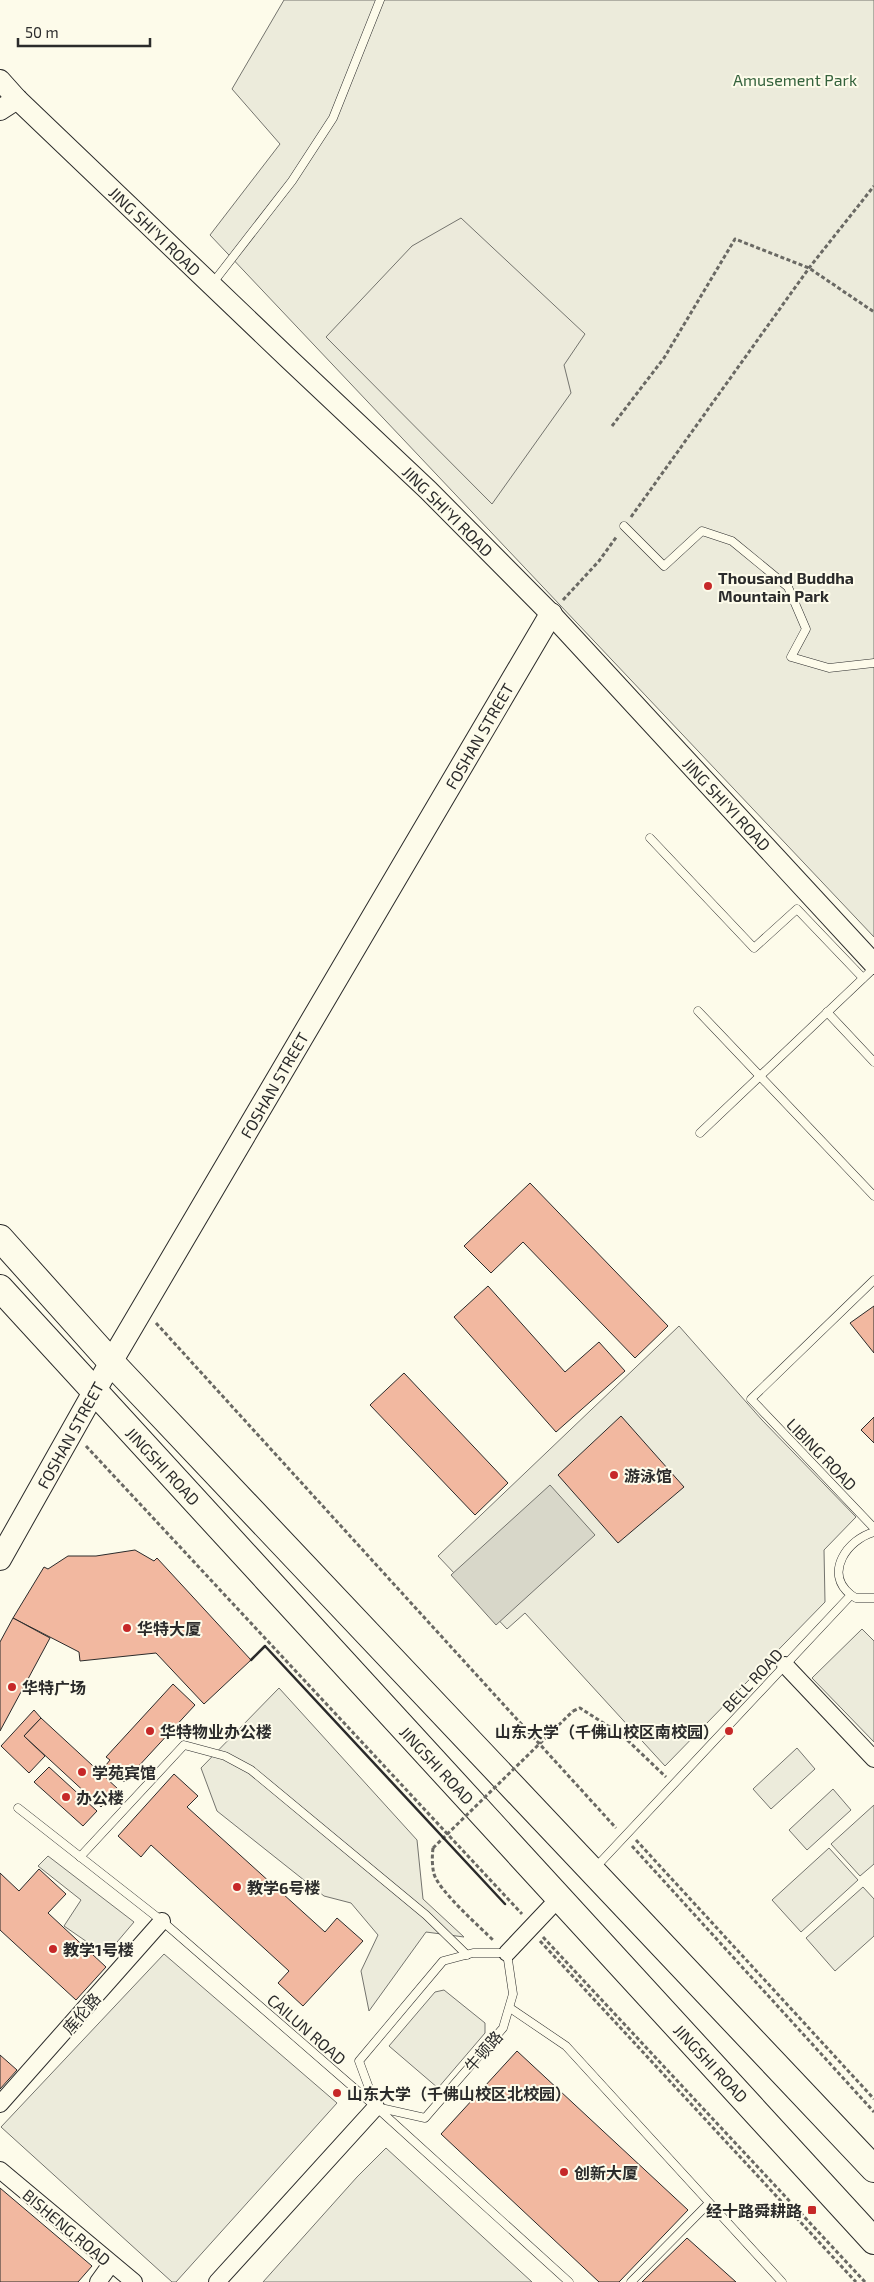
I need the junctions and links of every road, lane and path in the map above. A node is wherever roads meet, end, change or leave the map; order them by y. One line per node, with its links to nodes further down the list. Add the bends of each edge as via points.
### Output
1 (380, 0): 7 (lane, via 333,118 292,181)
2 (0, 80): 3 (street, JING SHI'YI ROAD)
3 (17, 98): 4 (street); 7 (street, JING SHI'YI ROAD)
4 (0, 110)
5 (874, 186): 6 (path)
6 (809, 268): 8 (path); 9 (path, via 735,239 664,358); 10 (path)
7 (211, 285): 11 (street, JING SHI'YI ROAD, via 423,484)
8 (874, 312)
9 (612, 426)
10 (624, 526): 11 (path); 12 (lane, via 664,566 702,531 732,542 788,587 806,629 791,657 828,668)
11 (551, 614): 15 (street, JING SHI'YI ROAD); 25 (main road, FOSHAN STREET)
12 (874, 663)
13 (650, 838): 15 (lane, via 754,948 797,909)
14 (874, 968): 15 (lane)
15 (868, 971): 17 (lane)
16 (698, 1011): 19 (lane)
17 (827, 1012): 18 (lane); 19 (lane)
18 (874, 1062)
19 (760, 1076): 20 (lane); 21 (lane)
20 (700, 1133)
21 (874, 1196)
22 (0, 1238): 26 (highway, JINGSHI ROAD)
23 (874, 1280): 29 (lane, LIBING ROAD, via 751,1398)
24 (0, 1288): 27 (highway, JINGSHI ROAD)
25 (143, 1308): 26 (main road, FOSHAN STREET); 38 (path)
26 (111, 1362): 27 (main road, FOSHAN STREET); 40 (highway, JINGSHI ROAD)
27 (95, 1392): 28 (main road, FOSHAN STREET); 41 (highway, JINGSHI ROAD)
28 (72, 1431): 31 (main road, FOSHAN STREET); 43 (path)
29 (874, 1528)
30 (874, 1532): 32 (lane, via 852,1543 843,1555 840,1581)
31 (0, 1559)
32 (850, 1595): 33 (lane); 34 (lane, BELL ROAD)
33 (874, 1598)
34 (785, 1665): 35 (street); 36 (lane, BELL ROAD)
35 (874, 1759)
36 (674, 1784): 38 (lane, BELL ROAD); 44 (path, bridge, via 611,1727 580,1708 573,1711 433,1848 435,1876)
37 (18, 1808): 39 (lane, CAILUN ROAD)
38 (627, 1834): 40 (lane, BELL ROAD); 47 (path); 50 (path)
39 (80, 1857): 42 (lane, CAILUN ROAD); 45 (lane, via 184,1745 225,1756 251,1770 426,1915)
40 (592, 1870): 51 (highway, JINGSHI ROAD)
41 (559, 1898): 43 (street); 54 (highway, JINGSHI ROAD)
42 (162, 1921): 48 (street, 库伦路); 49 (lane, CAILUN ROAD)
43 (531, 1928): 44 (street); 62 (path); 63 (path)
44 (507, 1953): 45 (lane); 46 (lane, 牛顿路, via 513,1994)
45 (467, 1954): 49 (lane, via 443,1962 359,2061)
46 (510, 2008): 49 (lane, 牛顿路, via 503,2028 425,2118); 53 (lane, via 566,2046)
47 (874, 2099)
48 (0, 2104)
49 (376, 2107): 58 (street); 59 (lane, CAILUN ROAD)
50 (874, 2112)
51 (874, 2169)
52 (0, 2170): 55 (street, BISHENG ROAD)
53 (709, 2203): 60 (lane); 61 (lane)
54 (874, 2240)
55 (111, 2264): 56 (street); 57 (street, BISHENG ROAD)
56 (98, 2282)
57 (134, 2282)
58 (217, 2282)
59 (569, 2282)
60 (632, 2282)
61 (782, 2282)
62 (856, 2282)
63 (865, 2282)

